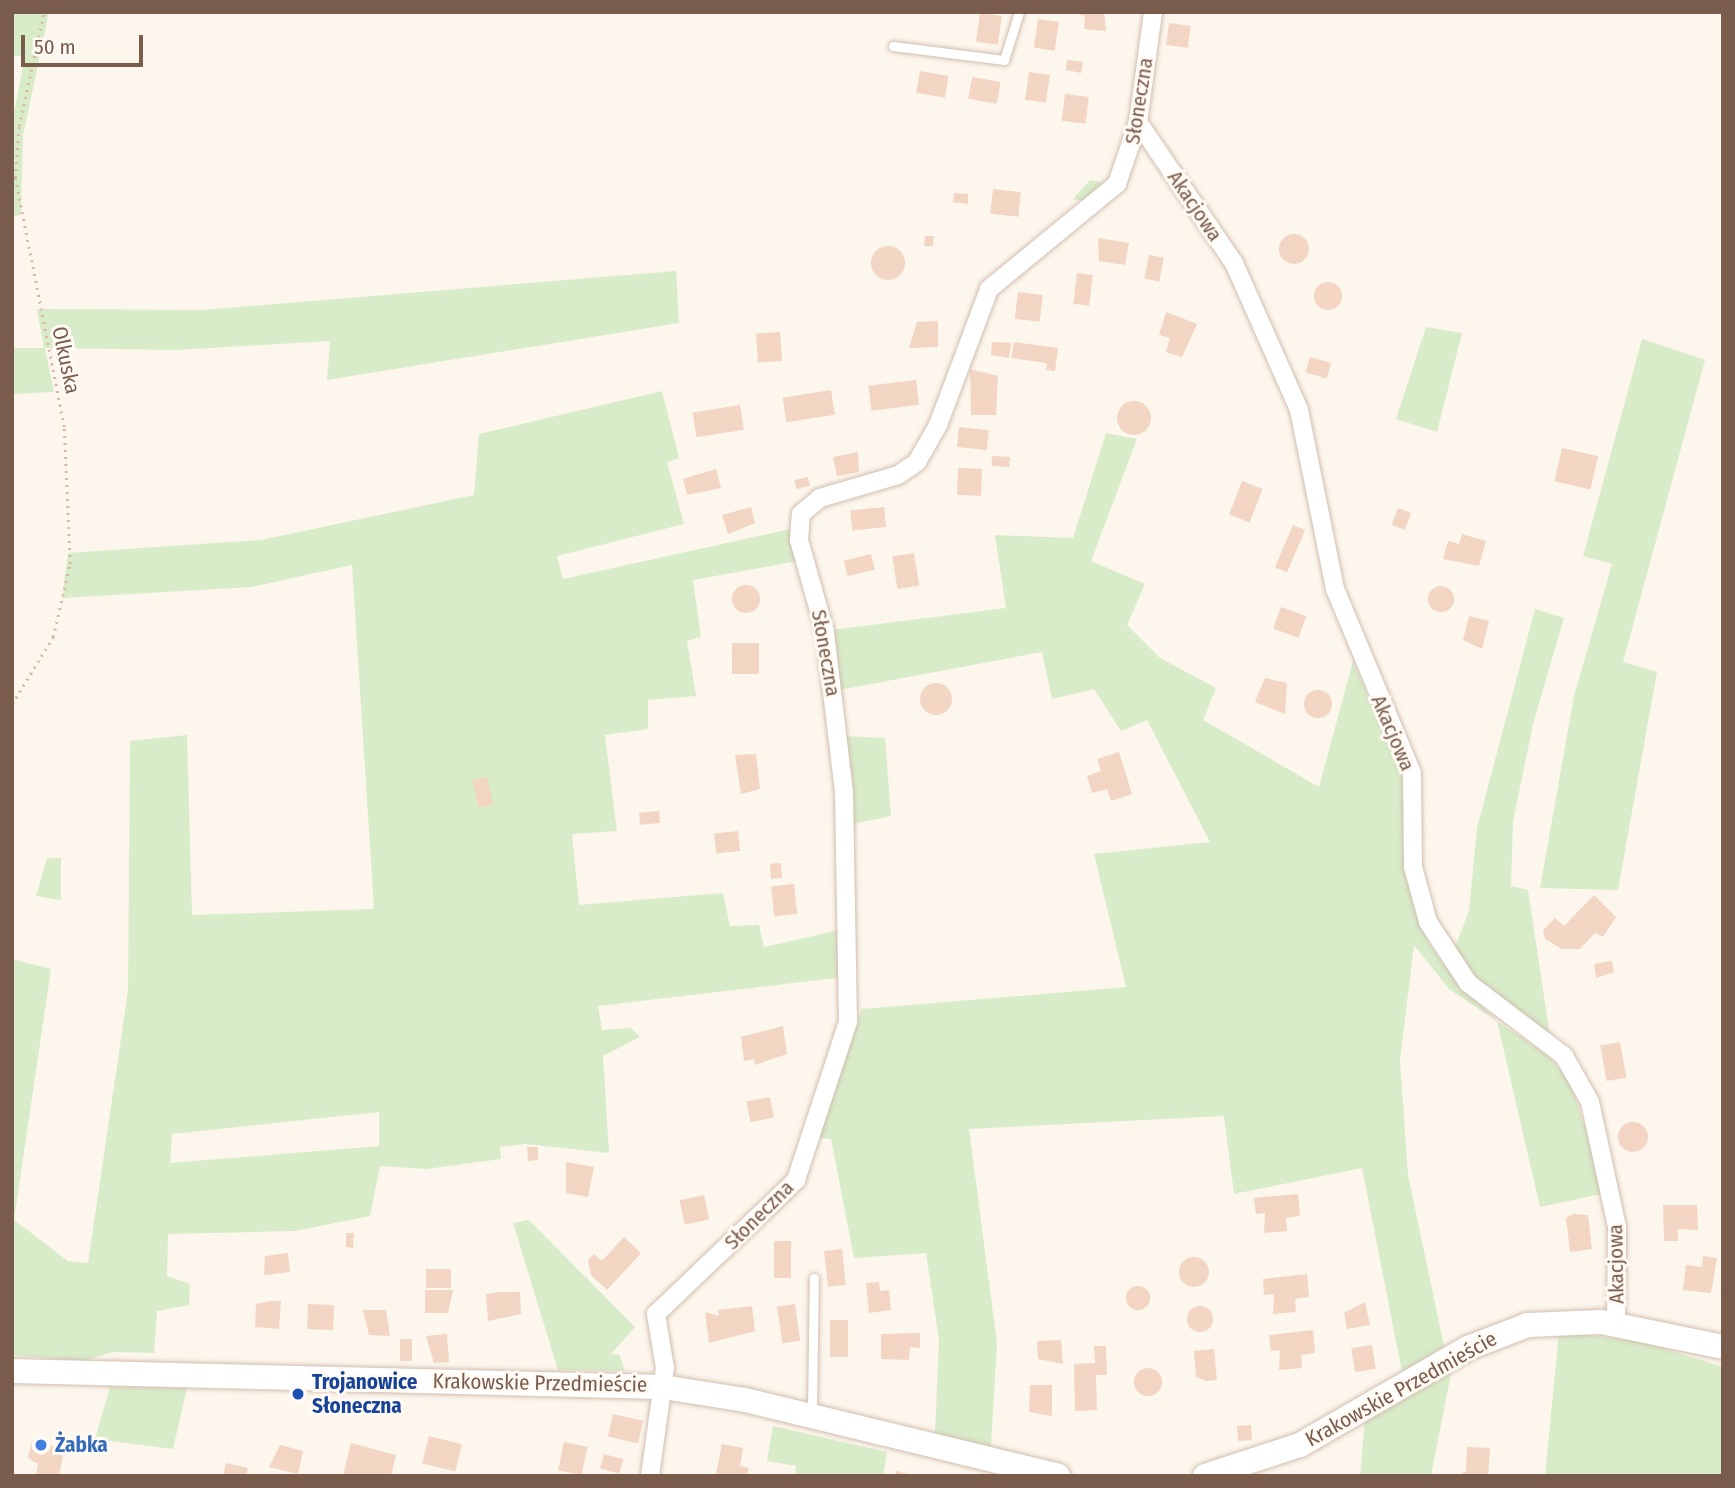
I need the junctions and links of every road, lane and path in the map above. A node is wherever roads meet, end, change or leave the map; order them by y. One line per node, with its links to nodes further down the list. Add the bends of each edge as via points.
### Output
1 (44, 12): 6 (path, Olkuska, via 19,126 15,178 64,427 70,564 54,637)
2 (1018, 12): 4 (lane, via 1004,60)
3 (1153, 12): 5 (street, Słoneczna)
4 (893, 46)
5 (1138, 122): 8 (street, Akacjowa, via 1234,263 1299,410 1335,589 1412,773 1413,867 1428,922 1468,983 1564,1056 1590,1102 1614,1194 1620,1257); 11 (street, Słoneczna, via 1116,184 989,289 924,454 898,475 820,498 801,514 799,540 825,632 844,792 850,1008 796,1180 656,1314)
6 (12, 704)
7 (814, 1278): 12 (lane)
8 (1616, 1324): 9 (main road, Krakowskie Przedmieście); 15 (main road, Krakowskie Przedmieście, via 1552,1321 1487,1339 1310,1440)
9 (1723, 1347)
10 (12, 1371): 11 (main road, Krakowskie Przedmieście)
11 (663, 1387): 12 (main road, Krakowskie Przedmieście); 13 (street)
12 (811, 1416): 14 (main road, Krakowskie Przedmieście)
13 (650, 1476)
14 (1058, 1476)
15 (1205, 1476)

